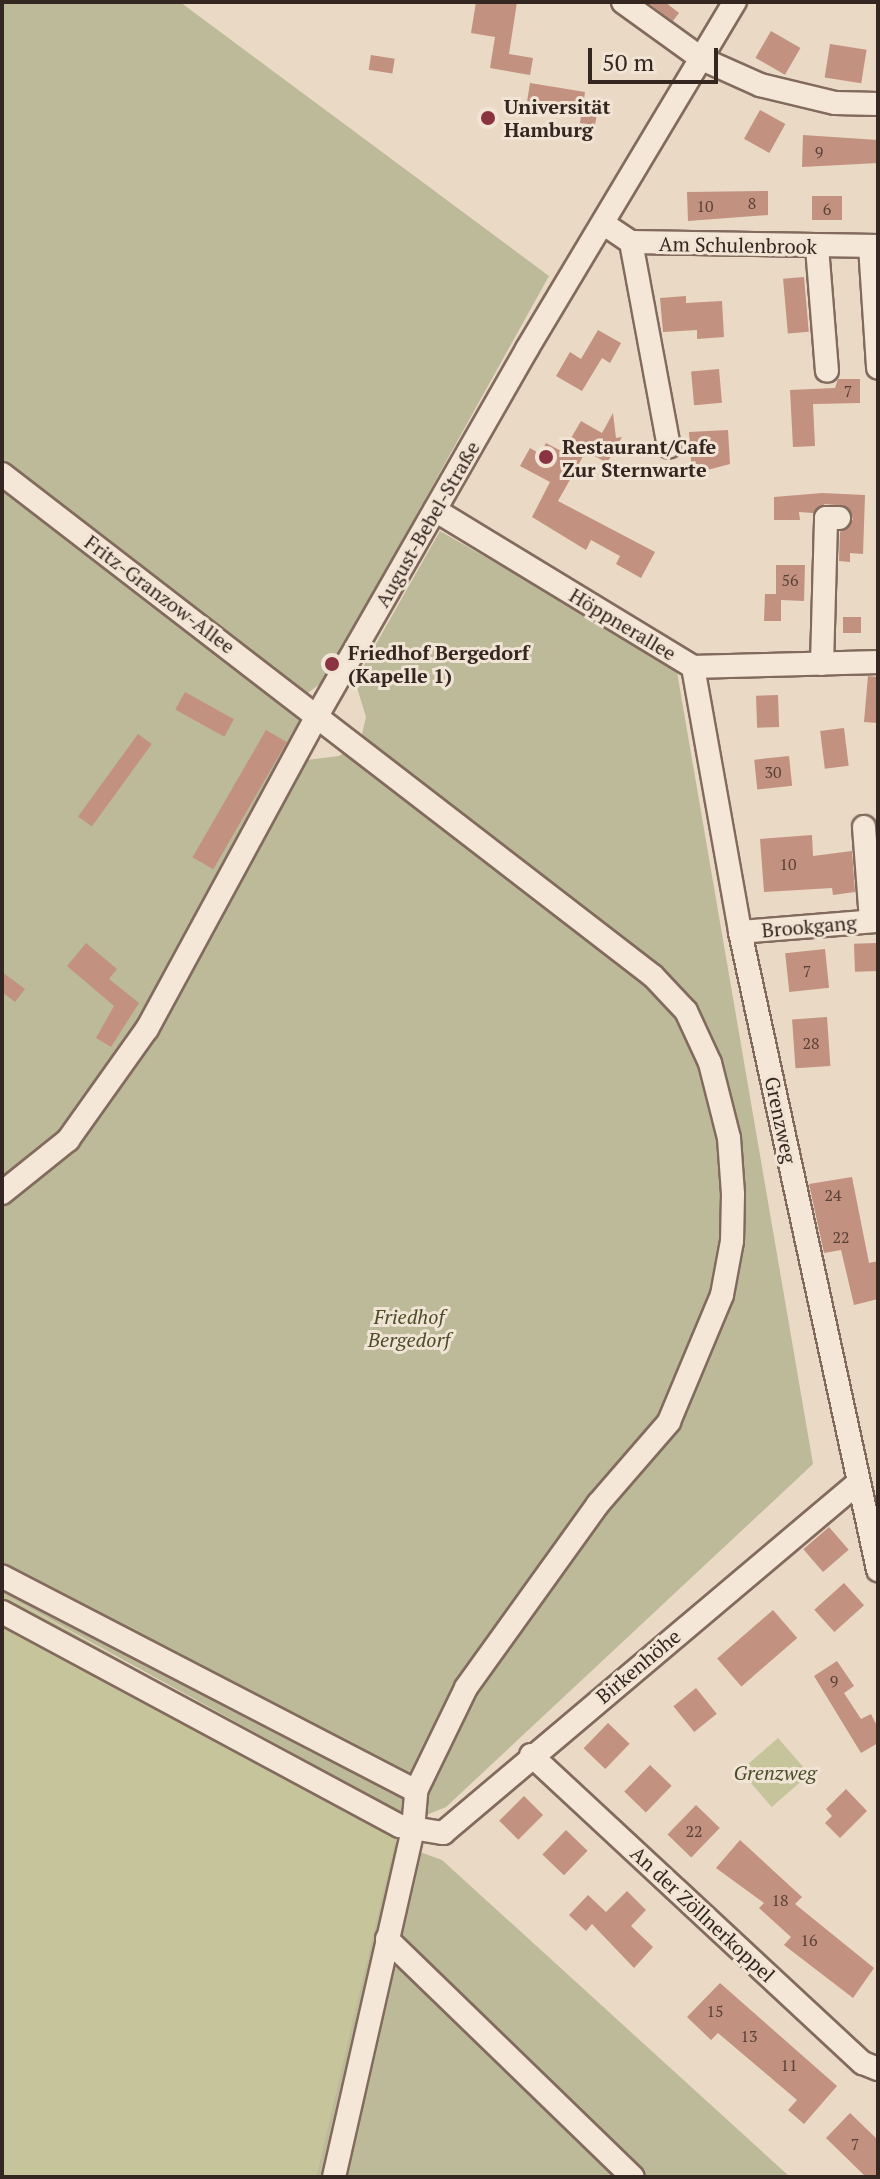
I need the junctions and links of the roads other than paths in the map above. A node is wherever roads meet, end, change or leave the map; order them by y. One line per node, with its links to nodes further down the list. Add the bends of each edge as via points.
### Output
1 (623, 2): 3 (street)
2 (735, 2): 3 (street, August-Bebel-Straße)
3 (702, 59): 4 (street, via 797,97); 5 (street, August-Bebel-Straße)
4 (878, 104)
5 (604, 224): 6 (street, Am Schulenbrook); 13 (street, August-Bebel-Straße)
6 (631, 242): 8 (street, Am Schulenbrook); 11 (street)
7 (874, 246): 8 (street, Am Schulenbrook); 9 (street)
8 (817, 247): 10 (street)
9 (878, 368)
10 (827, 371)
11 (669, 447)
12 (2, 474): 18 (street, Fritz-Granzow-Allee)
13 (435, 510): 17 (street, Höppnerallee); 18 (street, August-Bebel-Straße)
14 (839, 518): 16 (street, via 826,518)
15 (878, 662): 16 (street, Höppnerallee)
16 (822, 664): 17 (street, Höppnerallee)
17 (693, 667): 21 (street, Grenzweg)
18 (318, 714): 22 (street, August-Bebel-Straße, via 147,1029 68,1140); 28 (street, Fritz-Granzow-Allee, via 653,976 686,1011 710,1063 729,1138 732,1241 722,1295 669,1422 598,1504 466,1688)
19 (864, 827): 20 (street)
20 (874, 921): 21 (street, Brookgang)
21 (740, 932): 23 (street, Grenzweg)
22 (2, 1193)
23 (859, 1482): 24 (street, Grenzweg); 27 (street, Birkenhöhe)
24 (878, 1570)
25 (2, 1576): 28 (street)
26 (2, 1612): 29 (street)
27 (531, 1755): 29 (street, Birkenhöhe, via 443,1833); 31 (street, An der Zöllnerkoppel, via 863,2063)
28 (416, 1791): 29 (street)
29 (413, 1829): 30 (street)
30 (387, 1939): 32 (street); 33 (street)
31 (878, 2069)
32 (334, 2177)
33 (633, 2177)

